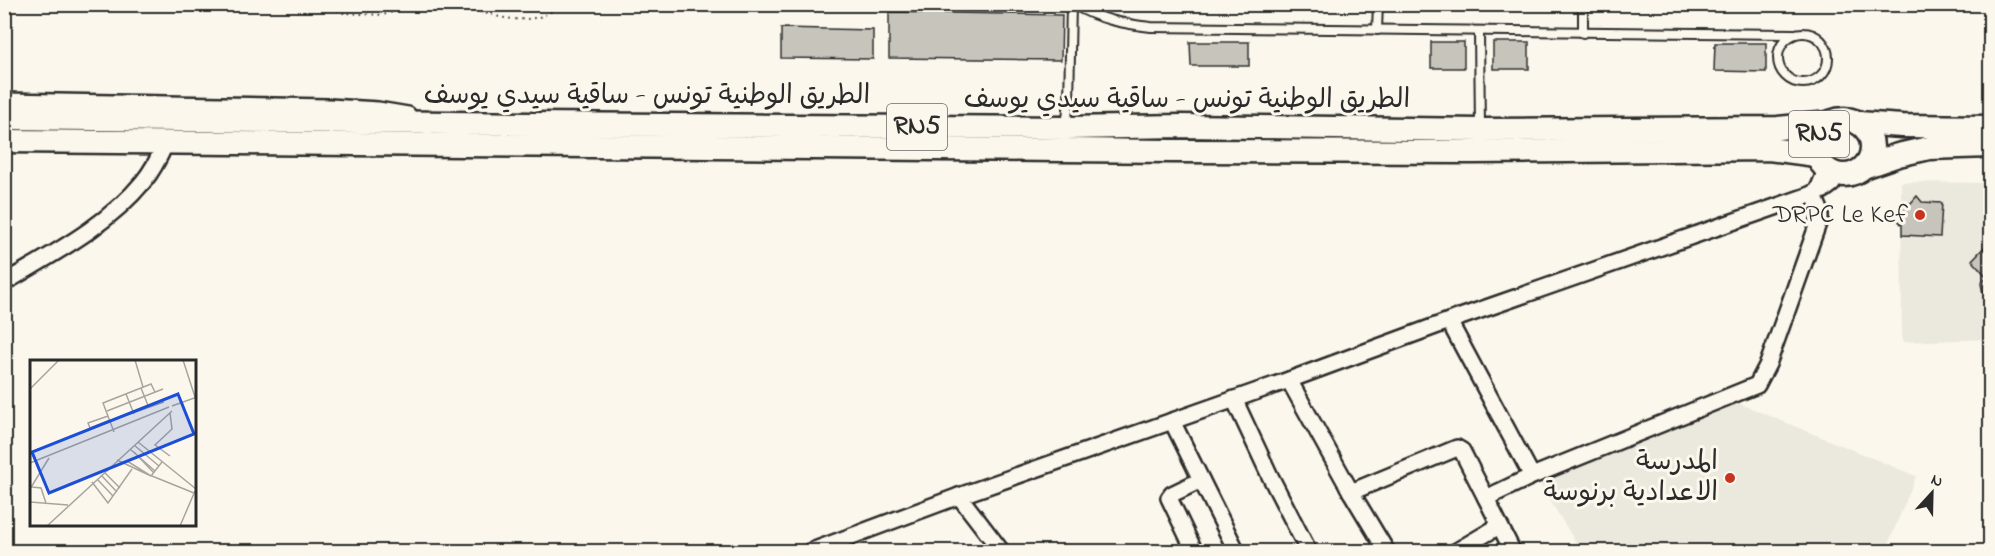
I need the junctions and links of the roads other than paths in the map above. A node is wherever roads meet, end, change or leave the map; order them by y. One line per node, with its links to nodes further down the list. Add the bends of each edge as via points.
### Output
1 (1072, 4): 4 (lane, via 1124,24 1151,27); 15 (lane)
2 (1378, 4): 4 (lane)
3 (1583, 4): 6 (lane)
4 (1377, 30): 5 (lane)
5 (1479, 31): 6 (lane); 14 (lane)
6 (1583, 33): 7 (lane)
7 (1793, 34): 7 (lane, via 1780,48 1780,68 1794,81 1813,81 1827,68 1827,48 1813,34)
8 (4, 101): 10 (street, via 329,107 396,112)
9 (4, 118): 10 (main road, الطريق الوطنية تونس - ساقية سيدي يوسف / RN5)
10 (434, 123): 15 (main road, الطريق الوطنية تونس - ساقية سيدي يوسف / RN5)
11 (1829, 123): 12 (main road, RN5, via 1844,119); 14 (main road, الطريق الوطنية تونس - ساقية سيدي يوسف / RN5, via 1778,128); 21 (main road, RN5, via 1815,146)
12 (1858, 123): 13 (main road, RN5); 20 (main road, RN5, via 1868,131 1872,143 1872,155)
13 (1990, 126)
14 (1480, 130): 15 (main road, الطريق الوطنية تونس - ساقية سيدي يوسف / RN5, via 1181,126); 19 (lane)
15 (1066, 139): 17 (main road, الطريق الوطنية تونس - ساقية سيدي يوسف / RN5); 19 (main road, الطريق الوطنية تونس - ساقية سيدي يوسف / RN5)
16 (4, 141): 17 (main road, الطريق الوطنية تونس - ساقية سيدي يوسف / RN5)
17 (166, 142): 23 (street, via 143,182 128,198 88,231)
18 (1990, 146): 20 (main road, RN5, via 1929,148)
19 (1472, 152): 21 (main road, الطريق الوطنية تونس - ساقية سيدي يوسف / RN5, via 1769,149)
20 (1866, 166): 21 (main road, RN5, via 1856,174)
21 (1827, 167): 22 (street)
22 (1815, 193): 24 (street); 28 (street, via 1820,218 1768,364 1757,384)
23 (4, 283)
24 (1449, 321): 25 (street); 28 (street)
25 (1289, 380): 26 (street); 30 (street)
26 (1234, 399): 27 (street); 39 (street)
27 (1172, 421): 29 (street); 31 (street)
28 (1532, 476): 32 (street)
29 (1201, 480): 37 (street, via 1169,498); 38 (street)
30 (1351, 492): 32 (street, via 1457,448); 40 (street)
31 (959, 496): 34 (street); 36 (street)
32 (1486, 498): 33 (street)
33 (1498, 525): 41 (street); 42 (street)
34 (849, 545): 35 (street)
35 (809, 552)
36 (1002, 552)
37 (1195, 552)
38 (1237, 552)
39 (1309, 552)
40 (1387, 552)
41 (1455, 552)
42 (1513, 552)

